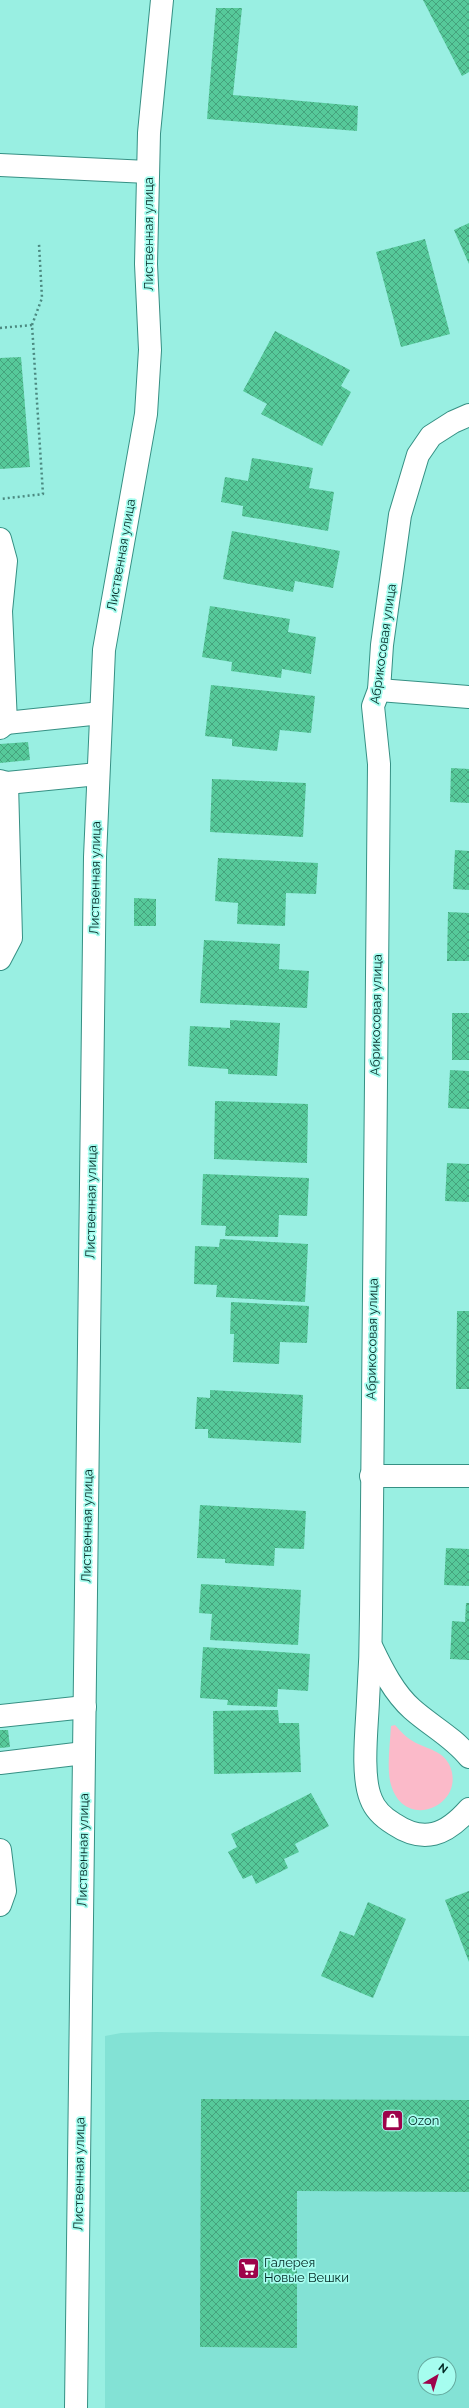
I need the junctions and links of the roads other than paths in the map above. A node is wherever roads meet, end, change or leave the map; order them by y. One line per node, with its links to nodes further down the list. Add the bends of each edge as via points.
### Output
1 (162, 0): 3 (street, Лиственная улица, via 149,133)
2 (0, 165): 3 (street)
3 (148, 172): 8 (street, Лиственная улица, via 146,264 150,350 146,414 104,650)
4 (469, 416): 6 (street, Абрикосовая улица, via 453,422 431,436 418,455 410,476 400,515 382,645)
5 (0, 539): 9 (street, via 6,561 1,611)
6 (379, 690): 7 (street); 13 (street, Абрикосовая улица, via 373,706 380,764)
7 (469, 697)
8 (101, 713): 9 (street); 10 (street, Лиственная улица)
9 (3, 725)
10 (98, 774): 11 (street); 16 (street, Лиственная улица)
11 (3, 782): 12 (street, via 10,938)
12 (0, 959)
13 (371, 1476): 14 (street); 15 (street, Абрикосовая улица)
14 (469, 1476)
15 (371, 1647): 19 (street, Абрикосовая улица, via 391,1684 412,1709 458,1743); 21 (street, Абрикосовая улица, via 366,1750 369,1796 376,1810 412,1835 436,1834 456,1824)
16 (85, 1707): 17 (street); 18 (street, Лиственная улица)
17 (0, 1716)
18 (84, 1753): 20 (street); 24 (street, Лиственная улица)
19 (469, 1757)
20 (0, 1763)
21 (469, 1810)
22 (0, 1850): 23 (street, via 5,1890)
23 (0, 1905)
24 (76, 2408)

